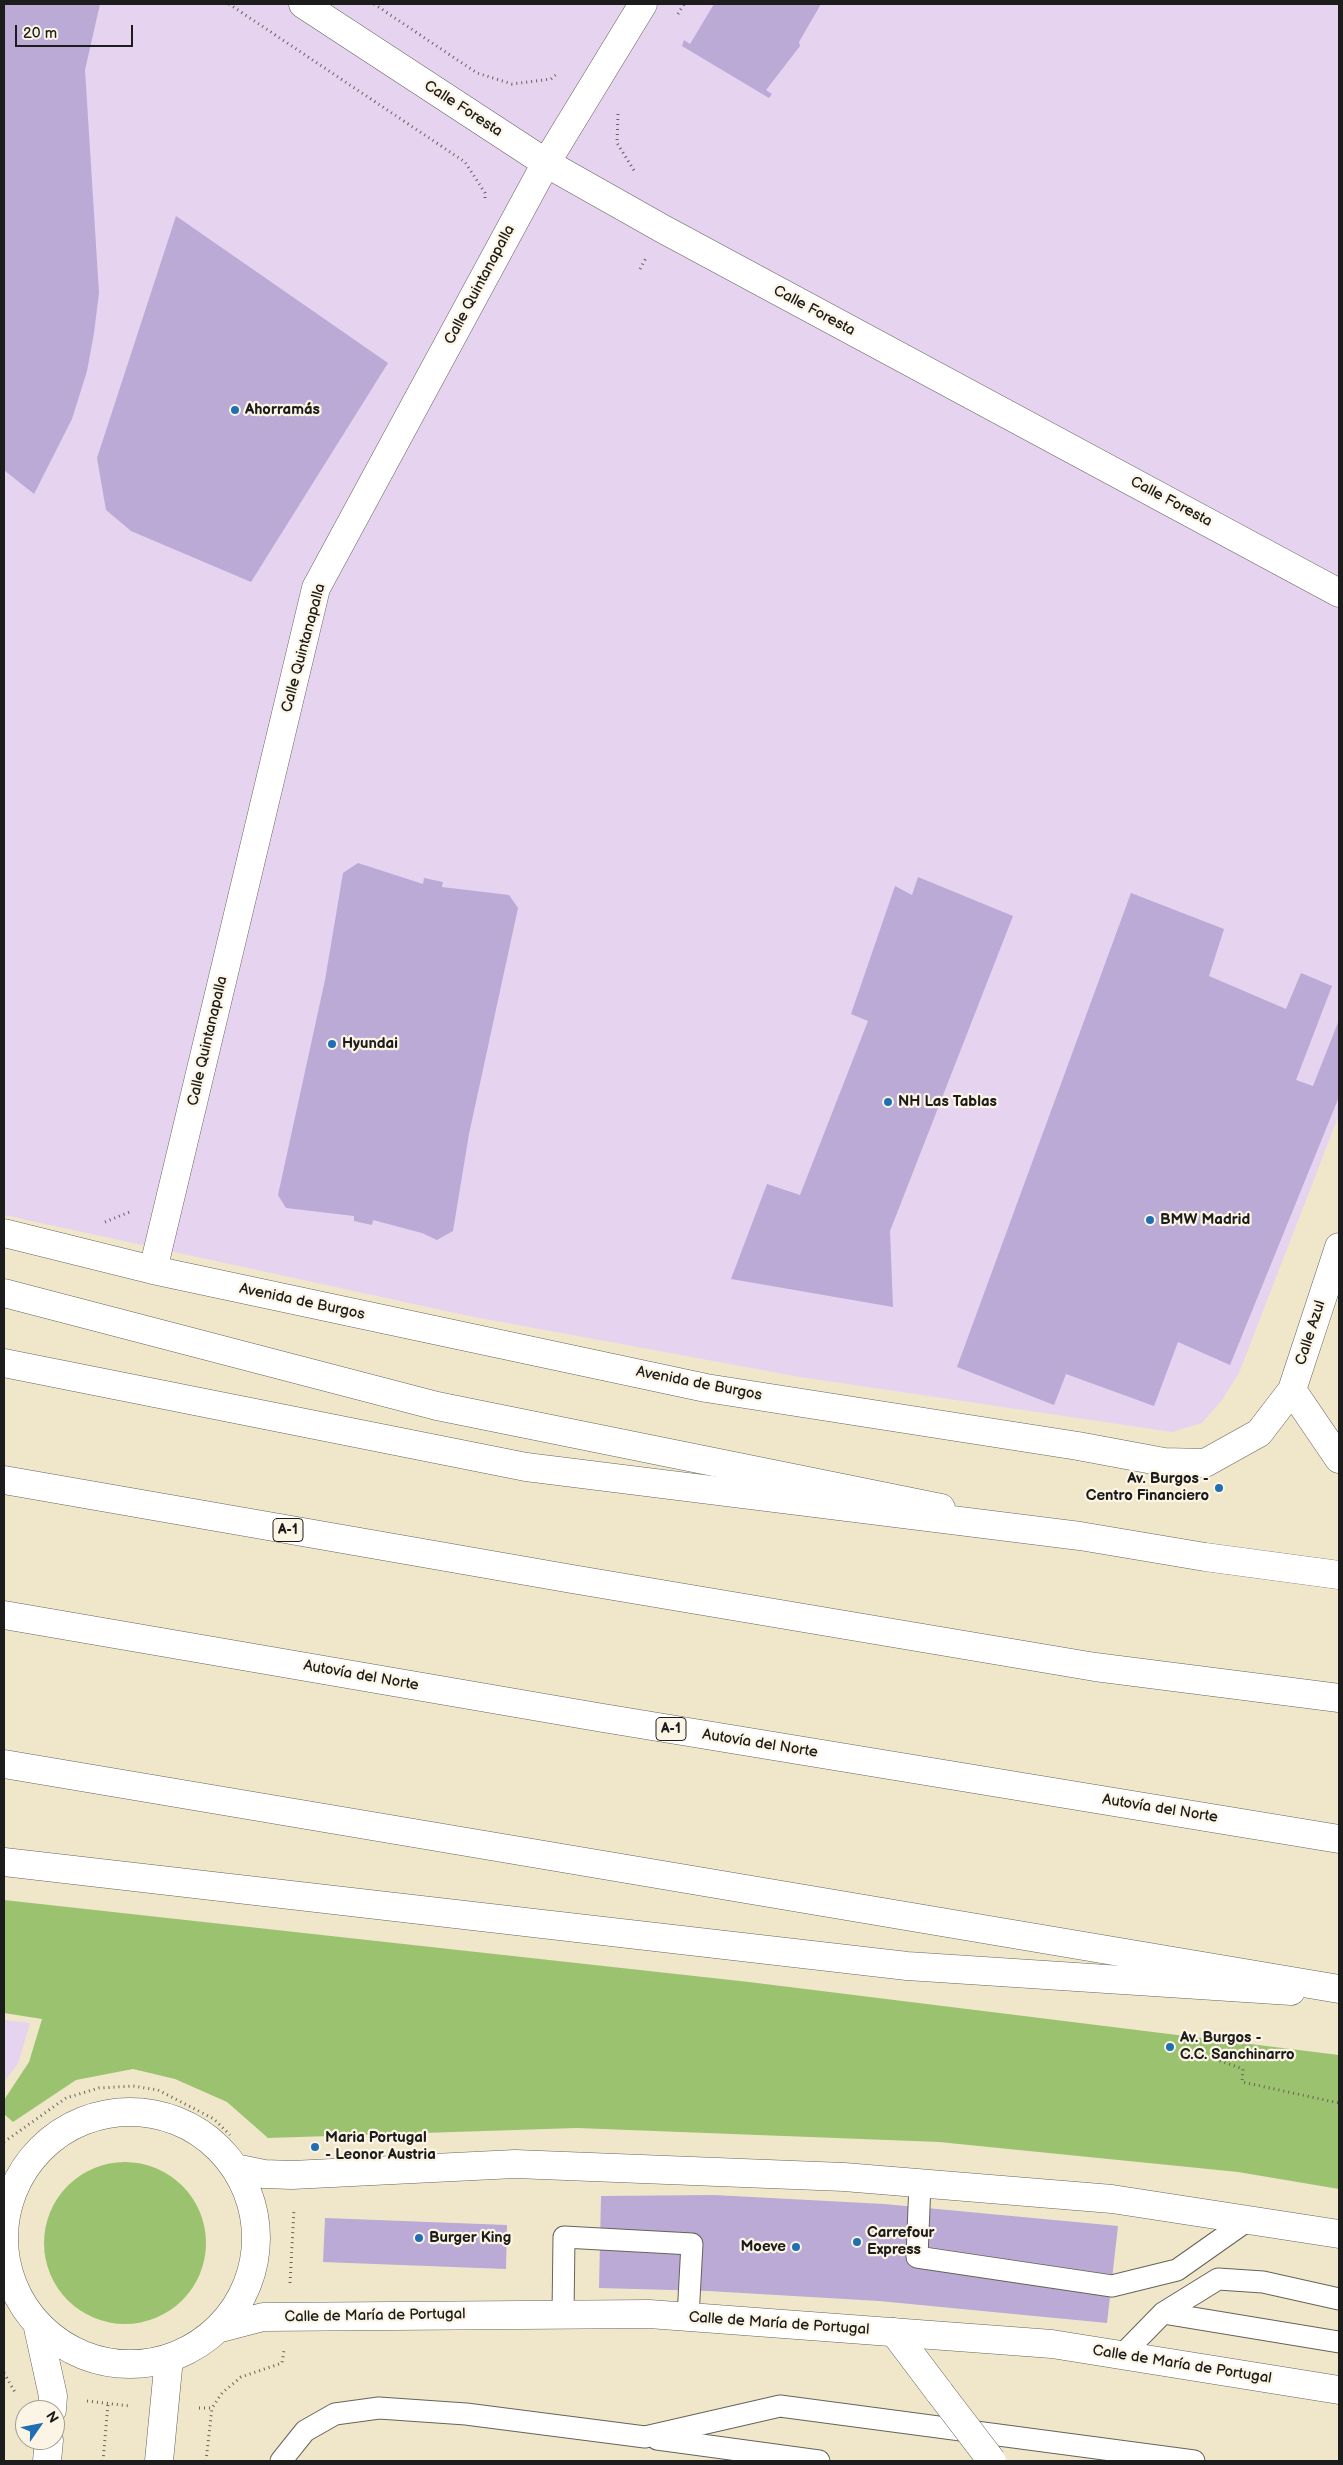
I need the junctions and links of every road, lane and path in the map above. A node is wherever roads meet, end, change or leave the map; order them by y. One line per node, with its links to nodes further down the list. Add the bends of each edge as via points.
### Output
1 (303, 4): 8 (main road, Calle Foresta)
2 (374, 4): 6 (path, via 478,73 512,84 551,79)
3 (644, 4): 8 (main road, Calle Quintanapalla)
4 (684, 4): 5 (path)
5 (674, 20)
6 (565, 68)
7 (622, 107): 9 (path, via 618,116 617,143)
8 (546, 163): 10 (main road, Calle Foresta); 15 (main road, Calle Quintanapalla, via 316,588)
9 (642, 179)
10 (662, 229): 11 (path); 12 (main road, Calle Foresta)
11 (640, 269)
12 (1339, 593)
13 (4, 1234): 15 (main road, Avenida de Burgos)
14 (1339, 1247): 18 (main road, Calle Azul)
15 (154, 1270): 18 (main road, Avenida de Burgos, via 706,1388 1164,1462 1205,1463 1259,1432)
16 (4, 1293): 21 (main road, via 437,1406)
17 (4, 1363): 21 (main road, via 526,1467)
18 (1292, 1390): 19 (main road)
19 (1339, 1459)
20 (4, 1480): 24 (main road, A-1, via 1094,1667)
21 (1080, 1536): 22 (main road)
22 (1339, 1576)
23 (4, 1615): 26 (main road, Autovía del Norte / A-1)
24 (1339, 1698)
25 (4, 1764): 28 (main road)
26 (1339, 1839)
27 (4, 1862): 29 (main road, via 907,1966)
28 (1339, 1989)
29 (1339, 1994)
30 (1215, 2059): 31 (path, via 1243,2069 1242,2082)
31 (1339, 2103)
32 (233, 2137): 33 (path, via 214,2120 158,2090 133,2086 99,2088 66,2098)
33 (4, 2142)
34 (33, 2156): 35 (main road, via 62,2131 80,2122 98,2115 136,2112 156,2115 192,2129 208,2140); 36 (main road); 41 (main road, via 10,2198 5,2222 4,2246)
35 (235, 2168): 37 (main road); 48 (main road, via 250,2200 255,2252 239,2302)
36 (4, 2169)
37 (292, 2175): 38 (main road, via 515,2164); 46 (path, via 295,2212)
38 (920, 2183): 39 (main road, via 1112,2199); 39 (lane, via 917,2257 1112,2286 1177,2270)
39 (1248, 2220): 40 (main road)
40 (1339, 2234)
41 (10, 2292): 47 (main road)
42 (1339, 2299): 43 (lane, via 1263,2282 1218,2279)
43 (1163, 2313): 50 (lane); 51 (lane)
44 (563, 2315): 45 (main road, Calle de María de Portugal); 45 (lane, via 564,2237 692,2244); 46 (main road, Calle de María de Portugal)
45 (688, 2317): 49 (main road, Calle de María de Portugal)
46 (288, 2318): 48 (main road, Calle de María de Portugal, via 263,2317); 56 (path, via 282,2362 241,2377 222,2393)
47 (37, 2323): 52 (main road, via 68,2348 98,2360 121,2364); 54 (main road)
48 (217, 2329): 52 (main road, via 202,2342)
49 (894, 2332): 51 (main road, Calle de María de Portugal, via 1052,2344); 64 (main road, bridge)
50 (1339, 2342)
51 (1122, 2355): 53 (main road, Calle de María de Portugal)
52 (169, 2358): 57 (main road)
53 (1339, 2390)
54 (53, 2400)
55 (108, 2404): 59 (path)
56 (212, 2408): 57 (path); 61 (path)
57 (164, 2409): 60 (main road)
58 (645, 2437): 62 (lane, via 466,2414 378,2408 335,2414 305,2431); 63 (lane); 65 (lane, via 780,2406)
59 (103, 2461)
60 (158, 2461)
61 (206, 2461)
62 (281, 2461)
63 (820, 2461)
64 (992, 2461)
65 (1194, 2461)

